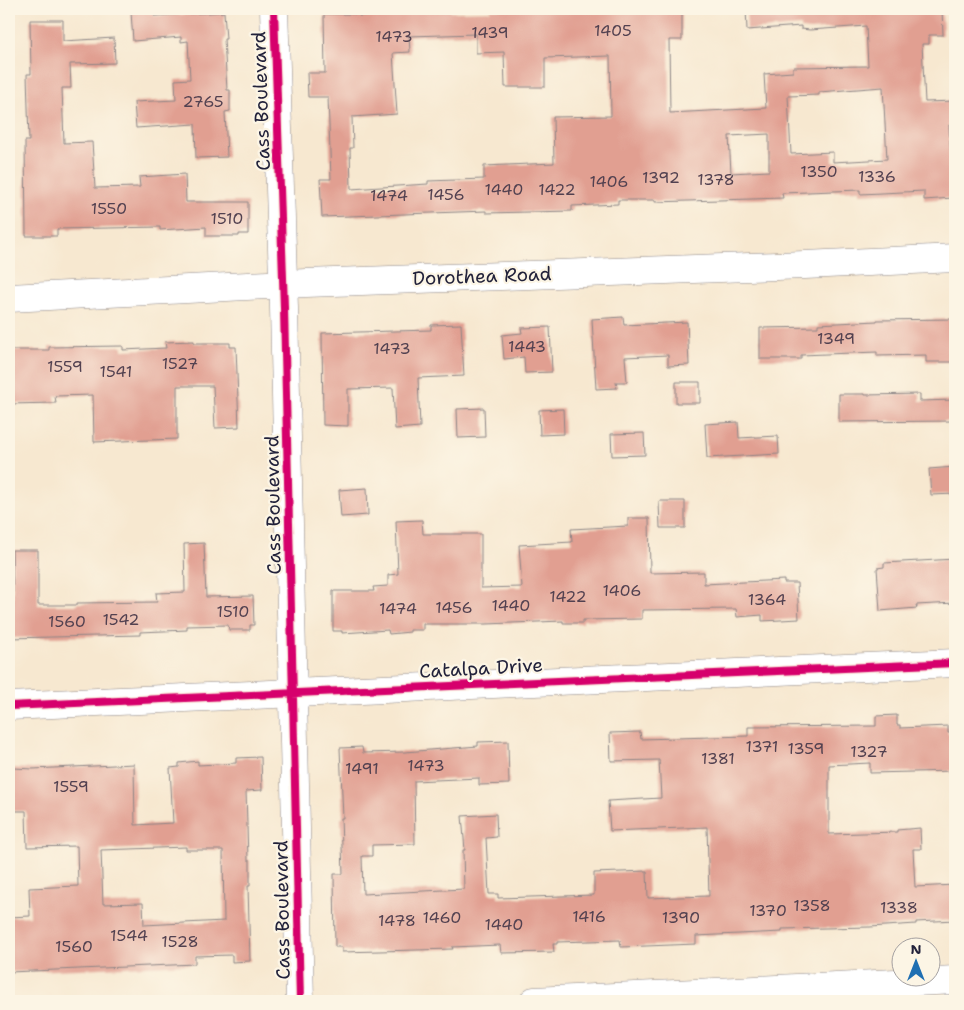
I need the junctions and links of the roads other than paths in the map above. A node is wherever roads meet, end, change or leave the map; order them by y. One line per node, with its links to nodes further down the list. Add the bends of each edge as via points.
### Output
1 (274, 9): 3 (street, Cass Boulevard)
2 (955, 258): 3 (street, Dorothea Road)
3 (283, 284): 4 (street, Dorothea Road); 6 (street, Cass Boulevard)
4 (9, 298)
5 (955, 663): 6 (street, Catalpa Drive)
6 (293, 693): 7 (street, Catalpa Drive); 9 (street, Cass Boulevard)
7 (9, 706)
8 (955, 980): 10 (street)
9 (300, 1001)
10 (534, 1001)

